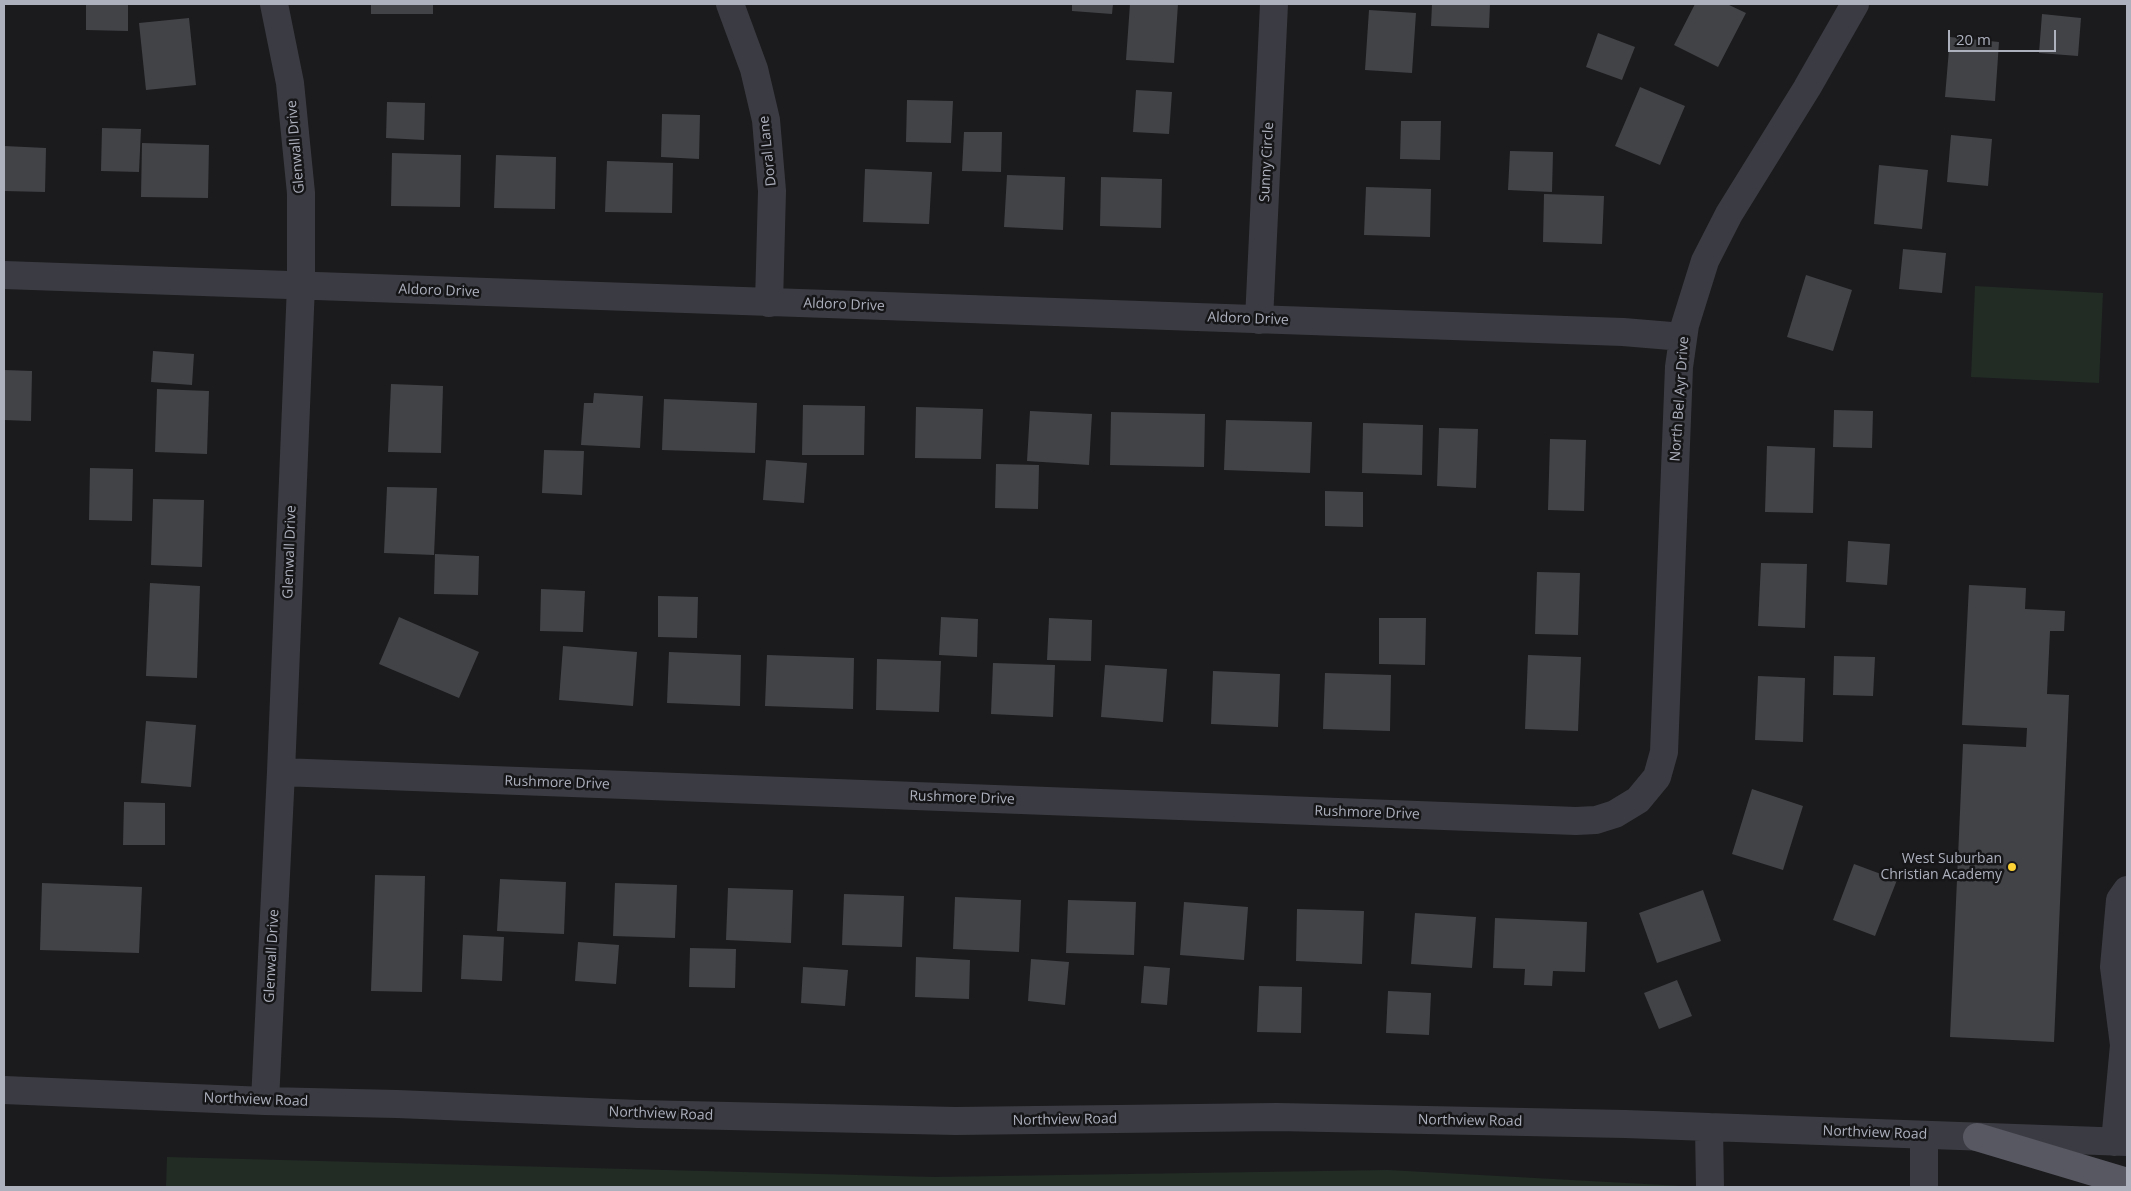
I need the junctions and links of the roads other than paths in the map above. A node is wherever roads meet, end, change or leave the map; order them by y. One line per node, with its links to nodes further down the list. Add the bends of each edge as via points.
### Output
1 (274, 4): 6 (street, Glenwall Drive, via 290,83 301,193)
2 (730, 4): 7 (street, Doral Lane, via 754,69 766,120 772,191)
3 (1274, 4): 8 (street, Sunny Circle)
4 (1856, 4): 9 (street, North Bel Ayr Drive, via 1729,214 1705,261)
5 (4, 275): 6 (street, Aldoro Drive)
6 (301, 286): 7 (street, Aldoro Drive); 10 (street, Glenwall Drive)
7 (769, 303): 8 (street, Aldoro Drive)
8 (1259, 320): 9 (street, Aldoro Drive)
9 (1683, 336): 11 (street, North Bel Ayr Drive, via 1664,752 1657,777)
10 (281, 772): 11 (street, Rushmore Drive, via 1576,821 1596,820 1615,814); 15 (street, Glenwall Drive)
11 (1638, 800)
12 (2127, 890): 13 (street, via 2120,900 2114,967)
13 (2126, 1045): 19 (street)
14 (4, 1090): 15 (street, Northview Road)
15 (265, 1101): 16 (street, Northview Road, via 956,1121 1277,1117)
16 (1709, 1127): 17 (street, Northview Road); 21 (street)
17 (1924, 1135): 18 (street, Northview Road); 22 (street)
18 (1976, 1137): 19 (street, Northview Road); 20 (main road)
19 (2121, 1142)
20 (2127, 1182)
21 (1710, 1187)
22 (1924, 1187)

